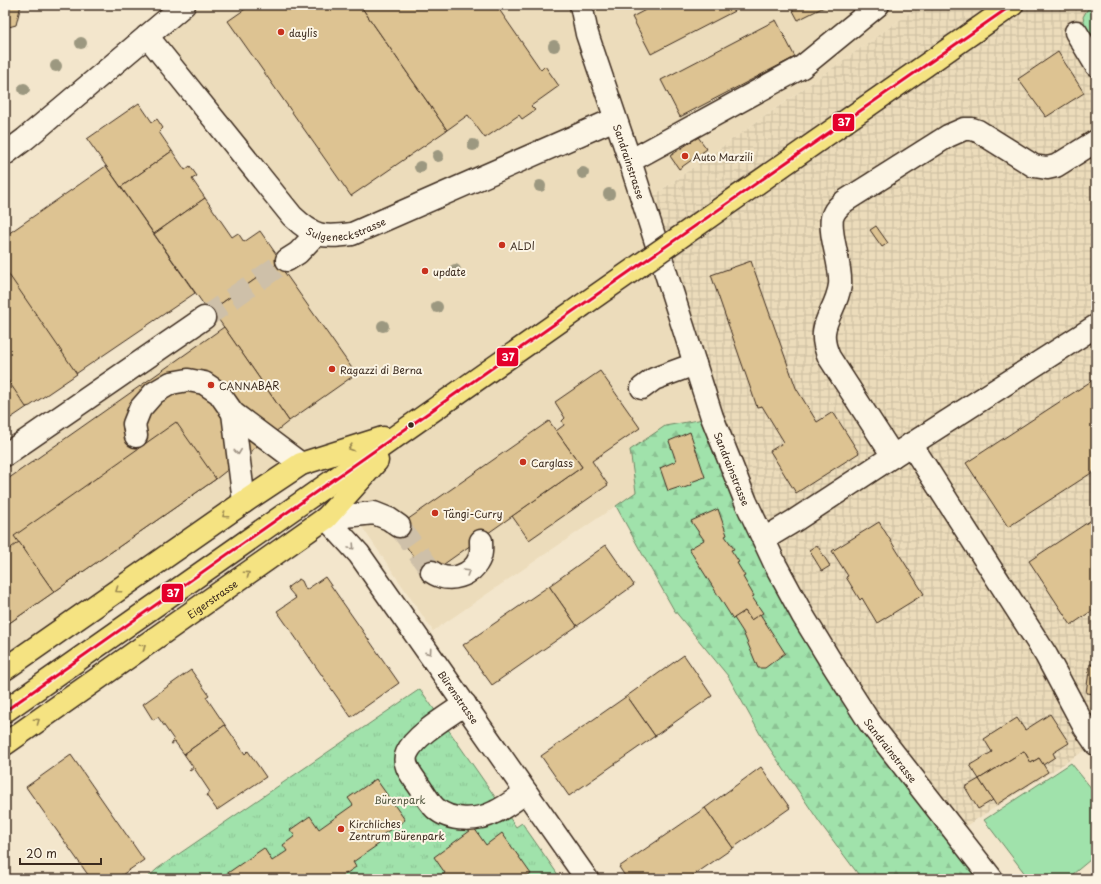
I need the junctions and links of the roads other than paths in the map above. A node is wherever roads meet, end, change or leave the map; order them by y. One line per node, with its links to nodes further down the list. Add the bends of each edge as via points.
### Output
1 (184, 5): 6 (street)
2 (581, 5): 8 (street, Sandrainstrasse, via 587,34)
3 (878, 5): 11 (street, via 802,67)
4 (1012, 5): 19 (main road, Eigerstrasse, bridge)
5 (1076, 32): 7 (street)
6 (147, 36): 10 (street); 12 (street, Sulgeneckstrasse, via 292,216 304,228)
7 (1096, 65)
8 (615, 119): 11 (street, Sandrainstrasse); 12 (street, Sulgeneckstrasse, via 352,234)
9 (1096, 141): 23 (street, via 1056,166 1047,168 1034,166 978,131 964,129 948,136 845,201 834,212 832,225 840,282 824,330 824,343 829,357)
10 (5, 154)
11 (630, 161): 16 (street, Sandrainstrasse)
12 (316, 234): 13 (street, via 298,253)
13 (287, 260)
14 (204, 318): 22 (street)
15 (1096, 326): 21 (street)
16 (695, 364): 17 (street, via 654,379); 28 (street, Sandrainstrasse, via 712,417 746,502)
17 (642, 388)
18 (233, 413): 20 (street, via 219,393 204,383 188,380 171,383 154,393 140,409 134,424); 24 (street); 25 (street, one-way to 25)
19 (401, 433): 24 (main road, Eigerstrasse, one-way to 24); 26 (main road, Eigerstrasse); 33 (main road, Eigerstrasse)
20 (136, 436)
21 (911, 444): 23 (street); 35 (street, via 1046,655)
22 (5, 455)
23 (893, 456): 28 (street)
24 (301, 464): 25 (main road, Eigerstrasse)
25 (244, 502): 31 (main road, Eigerstrasse, one-way to 31)
26 (326, 518): 27 (street, via 374,512); 32 (street, Bürenstrasse, one-way to 32, via 359,554); 34 (main road, Eigerstrasse, one-way to 26)
27 (399, 526)
28 (764, 539): 38 (street, Sandrainstrasse, via 803,616 870,723)
29 (481, 541): 30 (street, one-way to 29, via 449,578 468,572 481,555)
30 (432, 572)
31 (5, 669)
32 (465, 704): 36 (street, Bürenstrasse); 36 (street, via 430,728 411,745 405,758 411,775 435,808 453,818 486,816)
33 (5, 711)
34 (5, 744)
35 (1096, 744)
36 (526, 792): 37 (street, Bürenstrasse)
37 (587, 879)
38 (992, 879)

